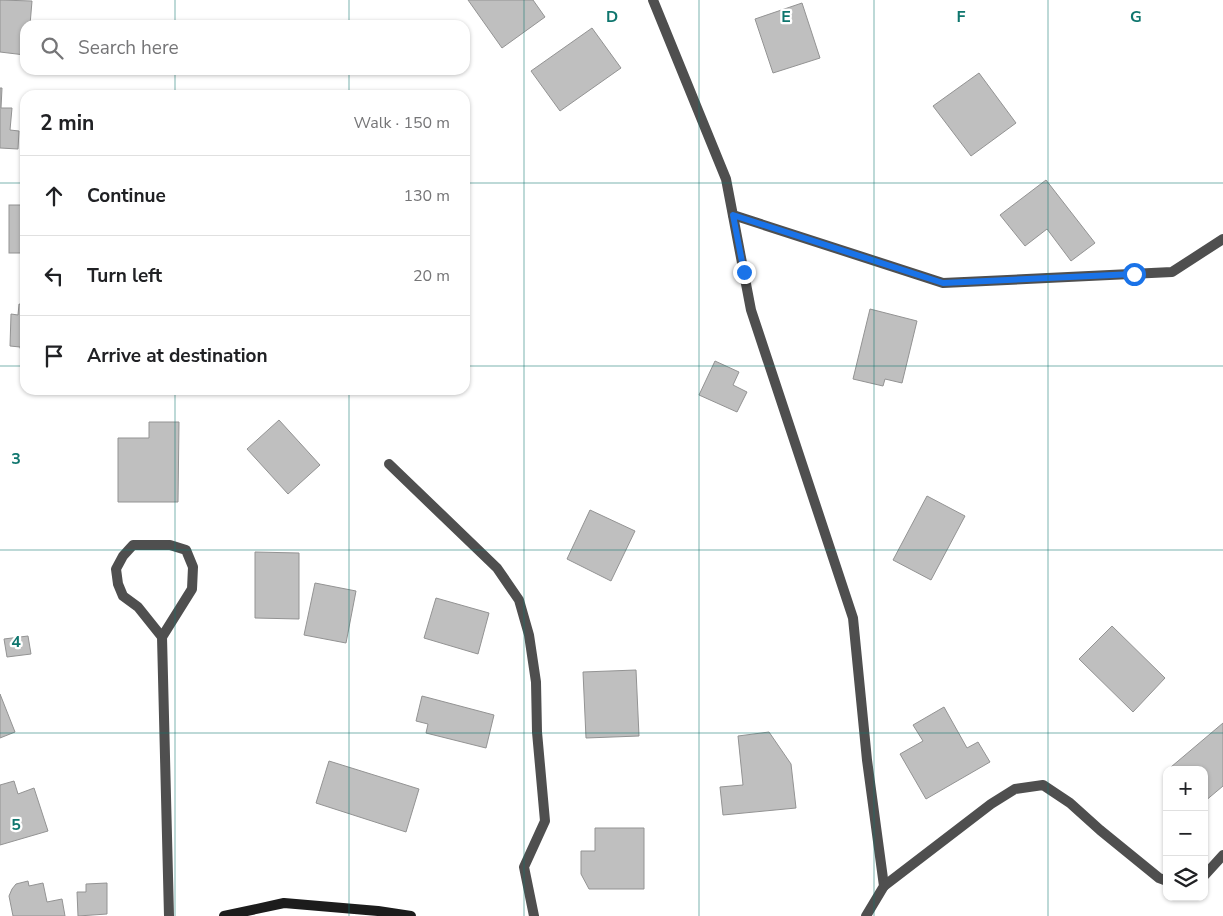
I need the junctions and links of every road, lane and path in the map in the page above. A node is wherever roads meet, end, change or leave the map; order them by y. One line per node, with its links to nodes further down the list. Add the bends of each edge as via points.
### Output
1 (652, 0): 2 (street, via 726,179)
2 (733, 215): 3 (street, via 943,283 1172,272); 9 (street, via 752,310 853,618)
3 (1223, 239)
4 (390, 464): 13 (street, via 497,568 519,600 529,635 536,682 545,821 524,868)
5 (162, 637): 5 (street, via 138,608 123,596 118,584 116,569 133,545 170,545 186,550 193,567 192,589); 10 (street)
6 (1223, 855): 7 (street)
7 (1208, 872)
8 (1163, 880): 9 (street, via 1070,803 1043,785 1015,789 991,804)
9 (884, 886): 14 (street)
10 (169, 916)
11 (224, 916): 12 (street, via 284,902)
12 (411, 916)
13 (534, 916)
14 (866, 916)

